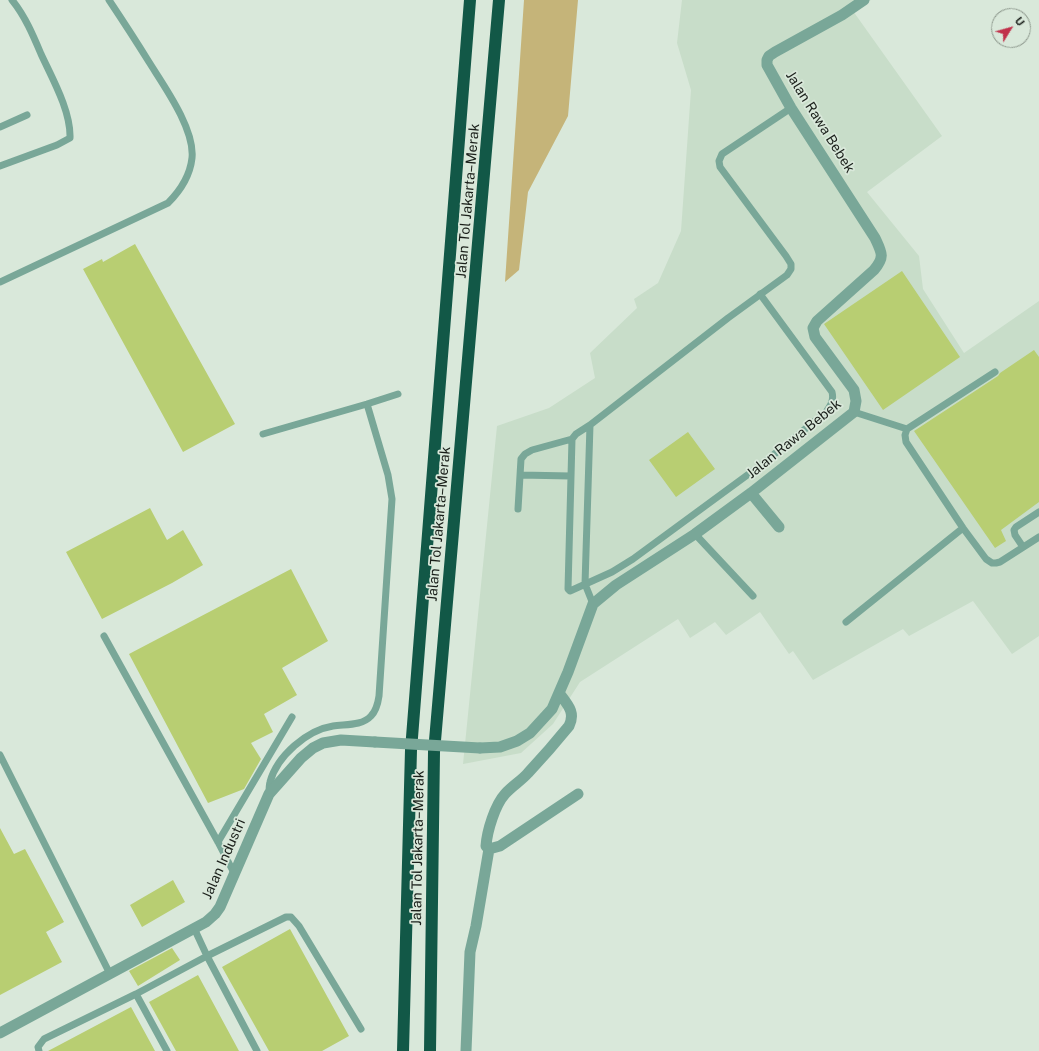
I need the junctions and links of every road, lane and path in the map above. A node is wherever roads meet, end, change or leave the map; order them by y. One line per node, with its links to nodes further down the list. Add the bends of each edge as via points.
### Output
1 (12, 0): 9 (lane, via 21,11 56,87 67,115 70,138)
2 (109, 0): 10 (lane, via 179,109 192,144 188,175 180,191 168,204)
3 (470, 0): 52 (highway, Jalan Tol Jakarta–Merak, via 411,750)
4 (499, 0): 53 (highway, Jalan Tol Jakarta–Merak, via 434,752)
5 (864, 0): 6 (street, Jalan Rawa Bebek, via 769,56 767,65)
6 (791, 108): 11 (lane, via 719,157 720,167 792,266 787,275); 15 (street, Jalan Rawa Bebek, via 881,251 881,262 874,270 817,321 813,328 815,337 854,390)
7 (27, 115): 8 (lane)
8 (0, 127)
9 (0, 166)
10 (0, 282)
11 (760, 294): 16 (lane); 30 (lane, via 832,392 834,397 831,405 826,412 761,465 668,534 612,572)
12 (995, 372): 17 (lane)
13 (398, 394): 14 (lane)
14 (367, 404): 18 (lane); 38 (lane, via 392,499 377,706 371,717 361,722 332,726 304,738 279,764 270,781)
15 (854, 412): 17 (lane); 22 (street, Jalan Rawa Bebek)
16 (590, 425): 19 (lane); 30 (lane)
17 (907, 429): 26 (lane, via 906,442)
18 (263, 434)
19 (572, 439): 20 (lane, via 525,454 521,459); 21 (lane)
20 (520, 475): 21 (lane); 23 (lane)
21 (571, 476): 30 (lane, via 568,589 570,591)
22 (750, 493): 25 (street); 27 (street, Jalan Rawa Bebek)
23 (518, 509)
24 (1039, 512): 29 (lane, via 1014,530)
25 (779, 527)
26 (963, 528): 29 (lane, via 986,559 992,563 1000,562); 33 (lane)
27 (695, 534): 31 (lane); 32 (street, Jalan Rawa Bebek, via 616,585)
28 (1039, 537): 29 (lane)
29 (1023, 547)
30 (585, 584): 32 (lane)
31 (753, 596)
32 (593, 604): 35 (street)
33 (846, 622)
34 (104, 636): 40 (lane)
35 (559, 693): 38 (street, Jalan Industri, bridge, via 552,709 530,733 518,741 500,747 480,748 341,740 323,743 301,758); 41 (street, via 572,712 571,722 546,754 501,799 488,833 486,846)
36 (292, 717): 40 (lane)
37 (0, 755): 45 (lane)
38 (268, 794): 42 (street, Jalan Industri)
39 (578, 794): 41 (street, via 500,846)
40 (218, 842): 42 (lane)
41 (489, 849): 54 (street, via 470,952)
42 (234, 873): 43 (street, Jalan Industri, via 215,914)
43 (194, 928): 44 (lane); 45 (street, Jalan Industri)
44 (207, 956): 46 (lane); 47 (lane, via 286,917 291,917 299,926); 51 (lane)
45 (110, 974): 48 (street, Jalan Industri)
46 (136, 994): 49 (lane, via 44,1039 38,1047); 50 (lane)
47 (361, 1029)
48 (0, 1033)
49 (39, 1051)
50 (167, 1051)
51 (257, 1051)
52 (403, 1051)
53 (430, 1051)
54 (466, 1051)

